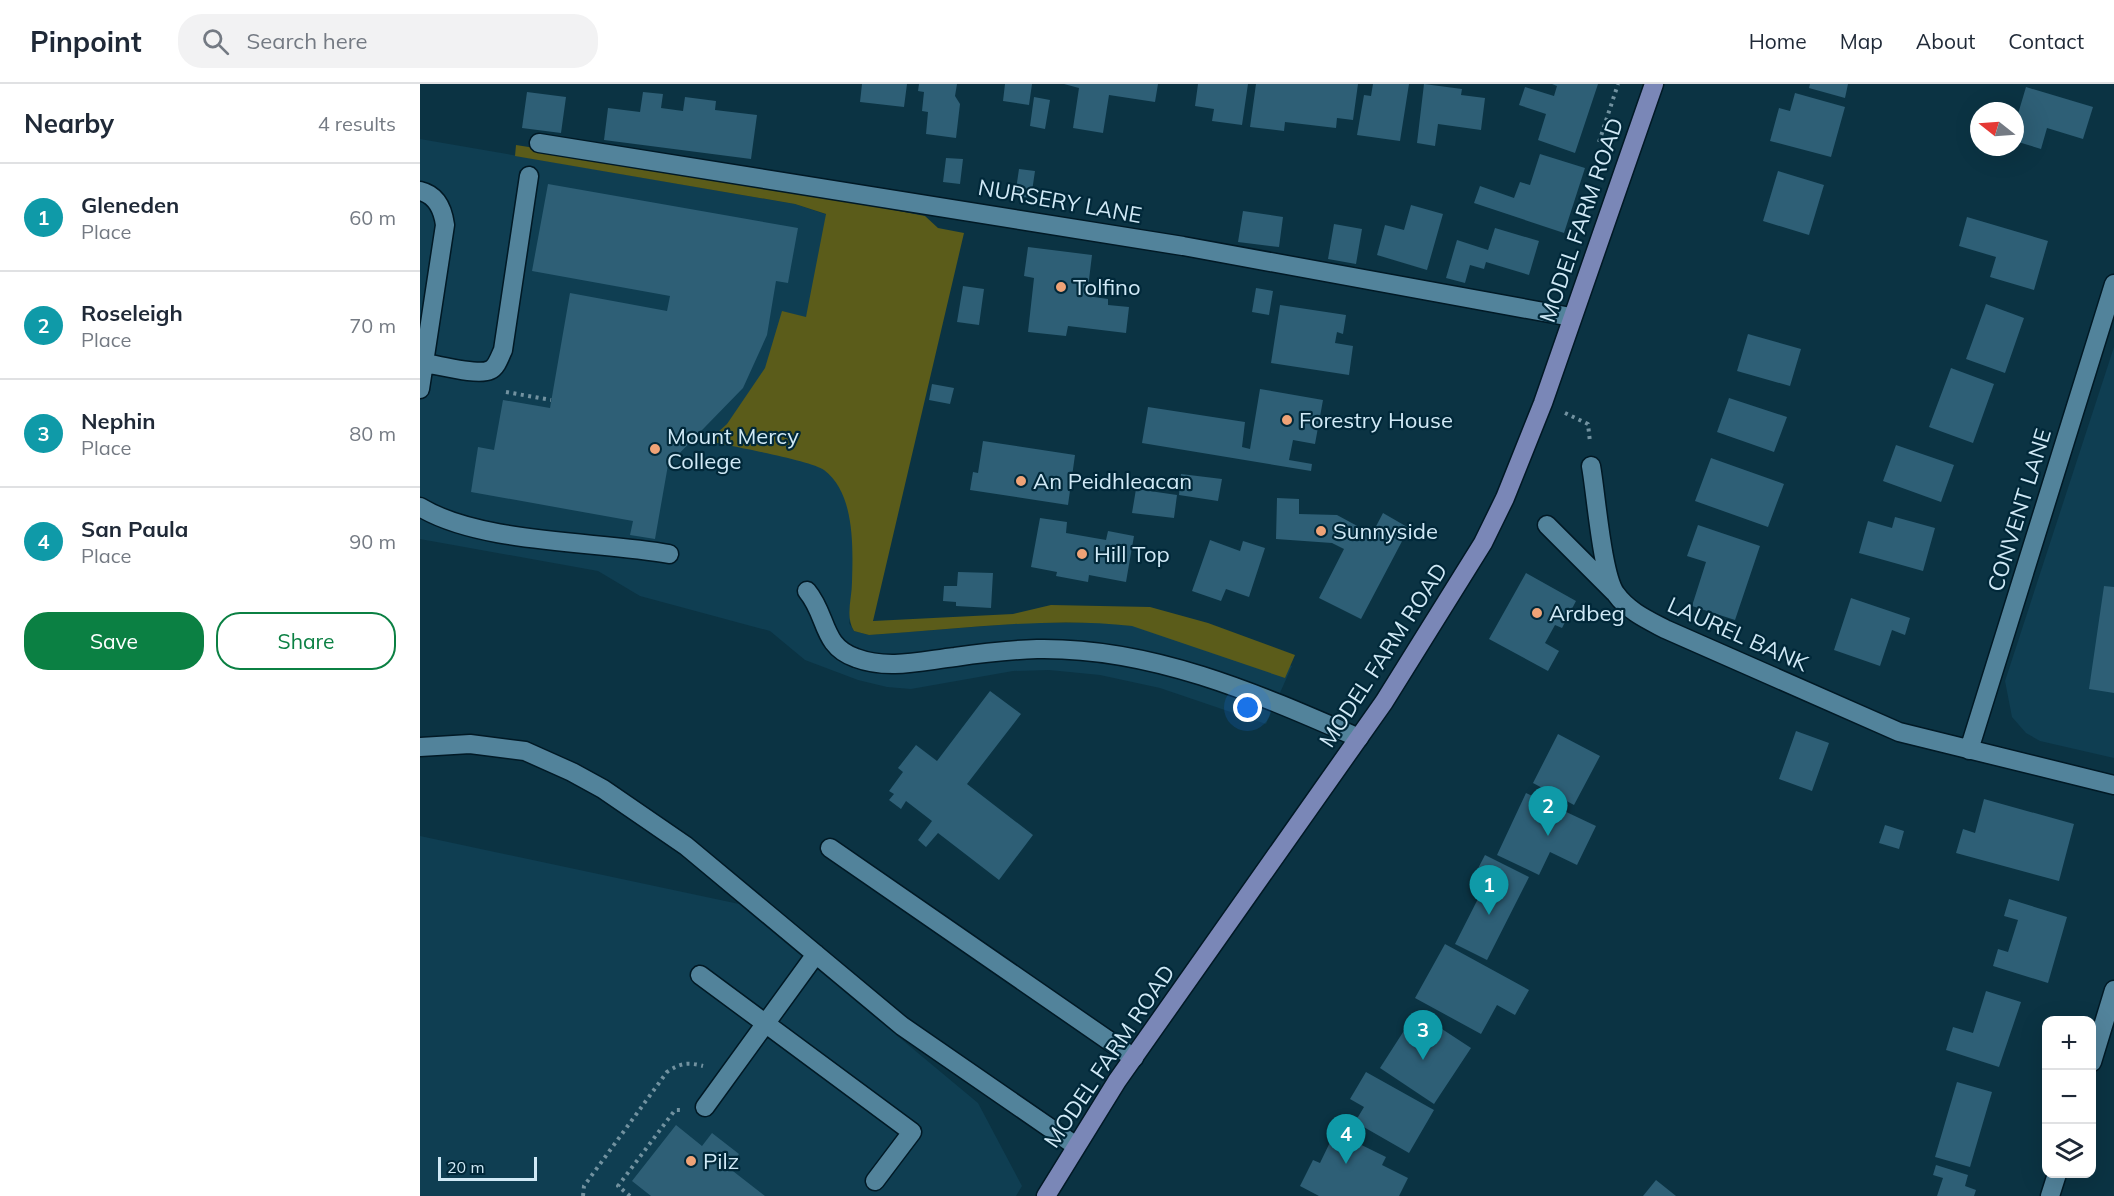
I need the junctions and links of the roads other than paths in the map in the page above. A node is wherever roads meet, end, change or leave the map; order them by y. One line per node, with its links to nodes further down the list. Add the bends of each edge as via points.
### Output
1 (1654, 84): 6 (main road, MODEL FARM ROAD)
2 (539, 143): 6 (street, NURSERY LANE, via 1125,236)
3 (529, 176): 7 (street, via 503,350 496,364 482,372)
4 (420, 190): 7 (street, via 436,200 443,210 445,225)
5 (2114, 284): 17 (street, CONVENT LANE)
6 (1571, 317): 15 (main road, MODEL FARM ROAD, via 1543,403 1483,543)
7 (424, 363): 8 (street)
8 (420, 389)
9 (1591, 466): 14 (street)
10 (420, 507): 12 (street, via 454,523 523,536)
11 (1547, 525): 14 (street, LAUREL BANK)
12 (669, 554)
13 (807, 591): 15 (street, via 830,640 854,658 874,664 893,666 1037,649 1120,655 1200,674)
14 (1615, 593): 17 (street, LAUREL BANK, via 1636,613 1665,629 1899,732)
15 (1359, 738): 25 (main road, MODEL FARM ROAD)
16 (420, 747): 20 (street, via 500,746 525,751 572,772 686,846)
17 (1969, 750): 18 (street, LAUREL BANK)
18 (2114, 785)
19 (830, 848): 25 (street)
20 (816, 954): 23 (street); 27 (street, via 902,1026)
21 (700, 975): 23 (street)
22 (2114, 990): 24 (street)
23 (764, 1023): 26 (street); 29 (street, via 912,1132)
24 (2096, 1046)
25 (1134, 1058): 27 (main road, MODEL FARM ROAD)
26 (705, 1107)
27 (1076, 1146): 30 (main road, MODEL FARM ROAD)
28 (2055, 1178): 31 (street)
29 (875, 1181)
30 (1046, 1196)
31 (2050, 1196)

